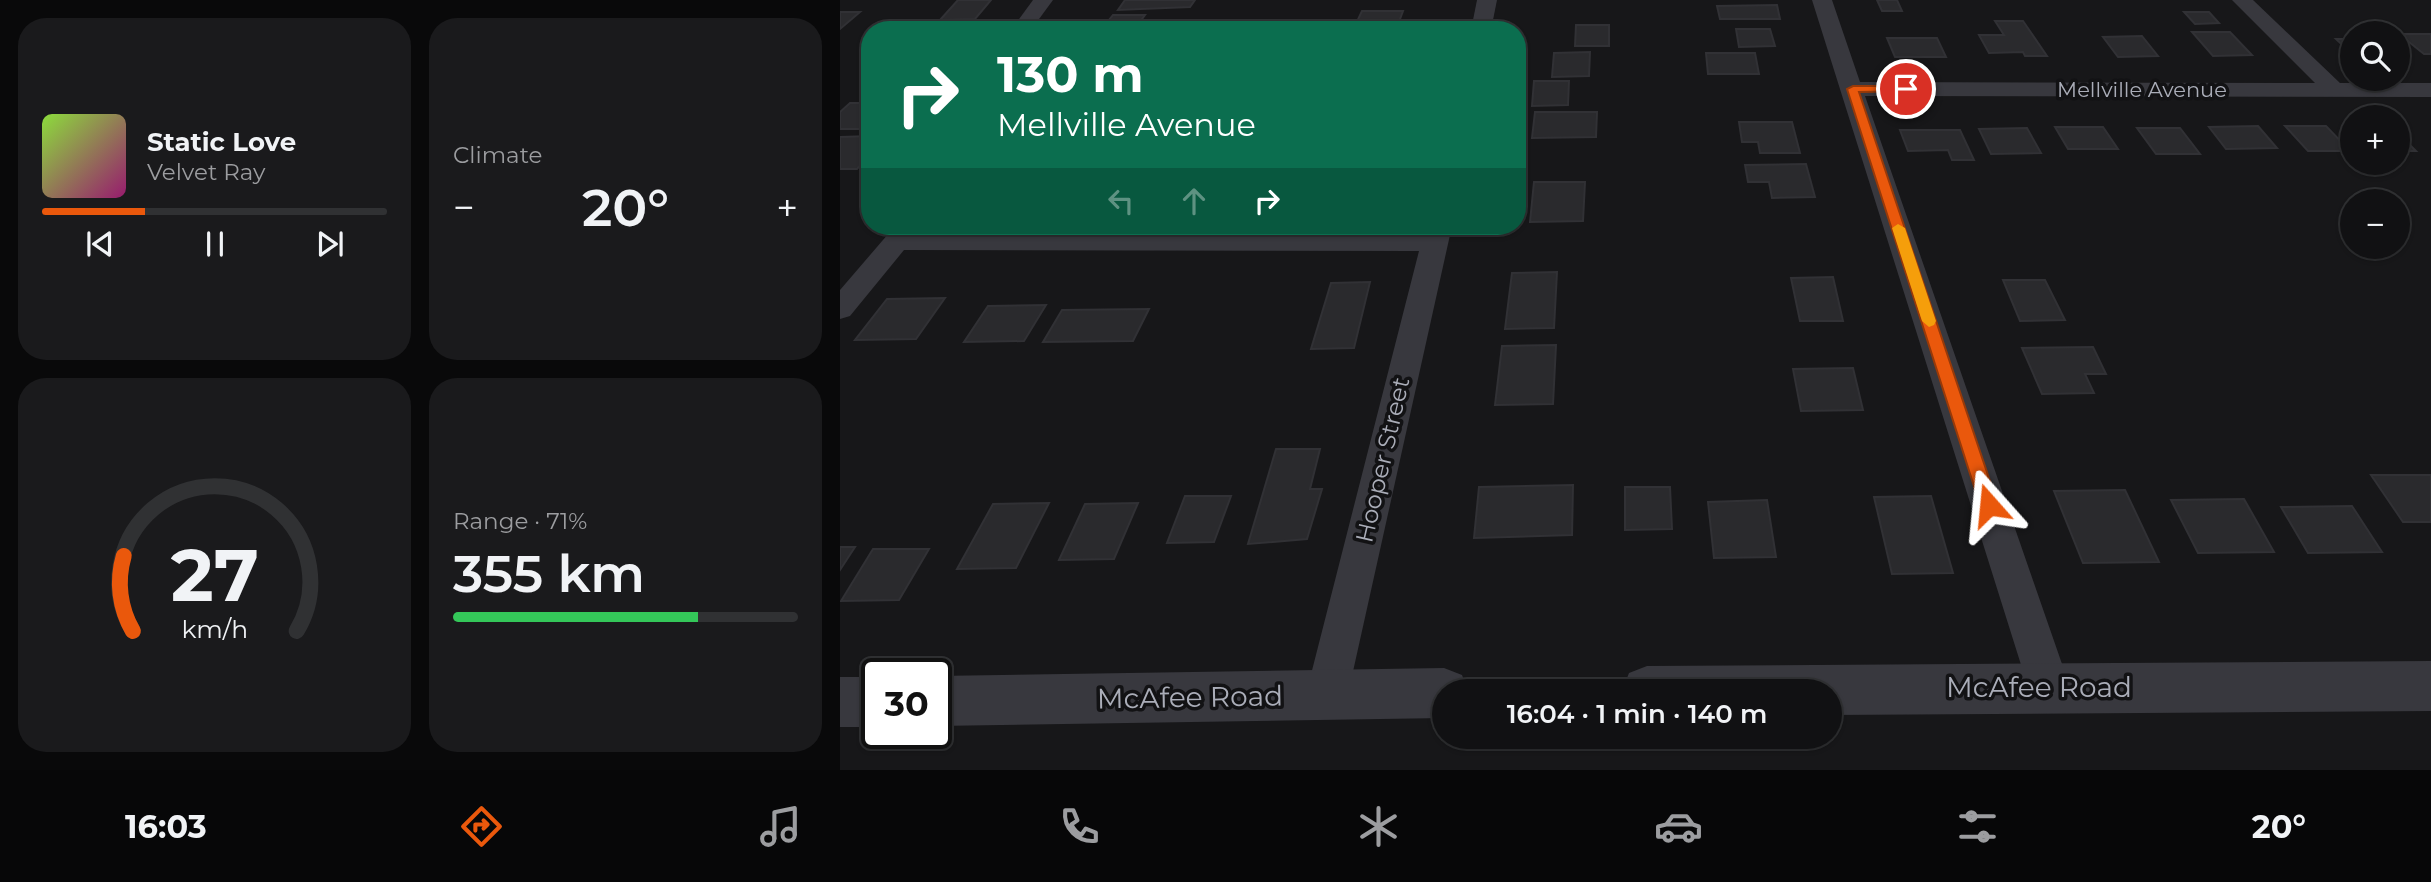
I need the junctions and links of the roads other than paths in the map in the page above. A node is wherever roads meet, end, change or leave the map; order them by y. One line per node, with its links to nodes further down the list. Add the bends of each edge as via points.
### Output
1 (1043, 0): 5 (street)
2 (1487, 0): 6 (street)
3 (1822, 0): 7 (street)
4 (2242, 0): 8 (street)
5 (1028, 21)
6 (1483, 21)
7 (1853, 89): 8 (street, Mellville Avenue); 14 (street)
8 (2334, 90): 9 (street, Mellville Avenue)
9 (2431, 90)
10 (901, 235): 12 (street)
11 (1437, 235): 17 (street, Hooper Street)
12 (840, 309)
13 (2431, 686): 14 (street, McAfee Road)
14 (2049, 687): 15 (street, McAfee Road)
15 (1842, 689)
16 (1432, 693): 17 (street, McAfee Road)
17 (1327, 694): 18 (street, McAfee Road)
18 (952, 701)
19 (840, 702): 20 (street)
20 (861, 702)

